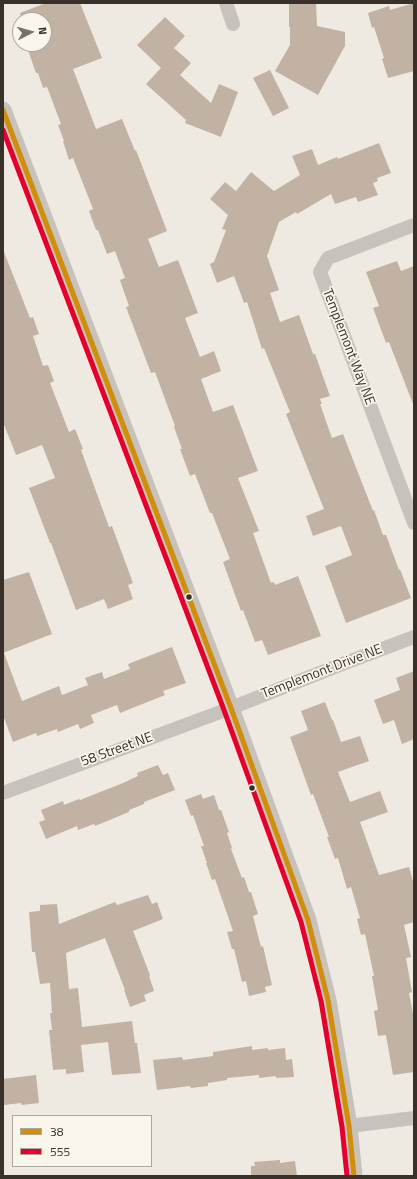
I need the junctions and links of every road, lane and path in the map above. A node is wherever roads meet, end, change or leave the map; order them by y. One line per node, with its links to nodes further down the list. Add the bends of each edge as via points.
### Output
1 (226, 3): 2 (street)
2 (233, 24)
3 (3, 110): 7 (street)
4 (414, 225): 5 (street, Templemont Way NE, via 328,258 320,272)
5 (414, 523)
6 (414, 637): 7 (street, Templemont Drive NE)
7 (231, 708): 8 (street, 58 Street NE); 10 (street, via 308,920 328,1000)
8 (3, 792)
9 (414, 1118): 10 (street)
10 (349, 1126): 11 (street)
11 (354, 1176)

